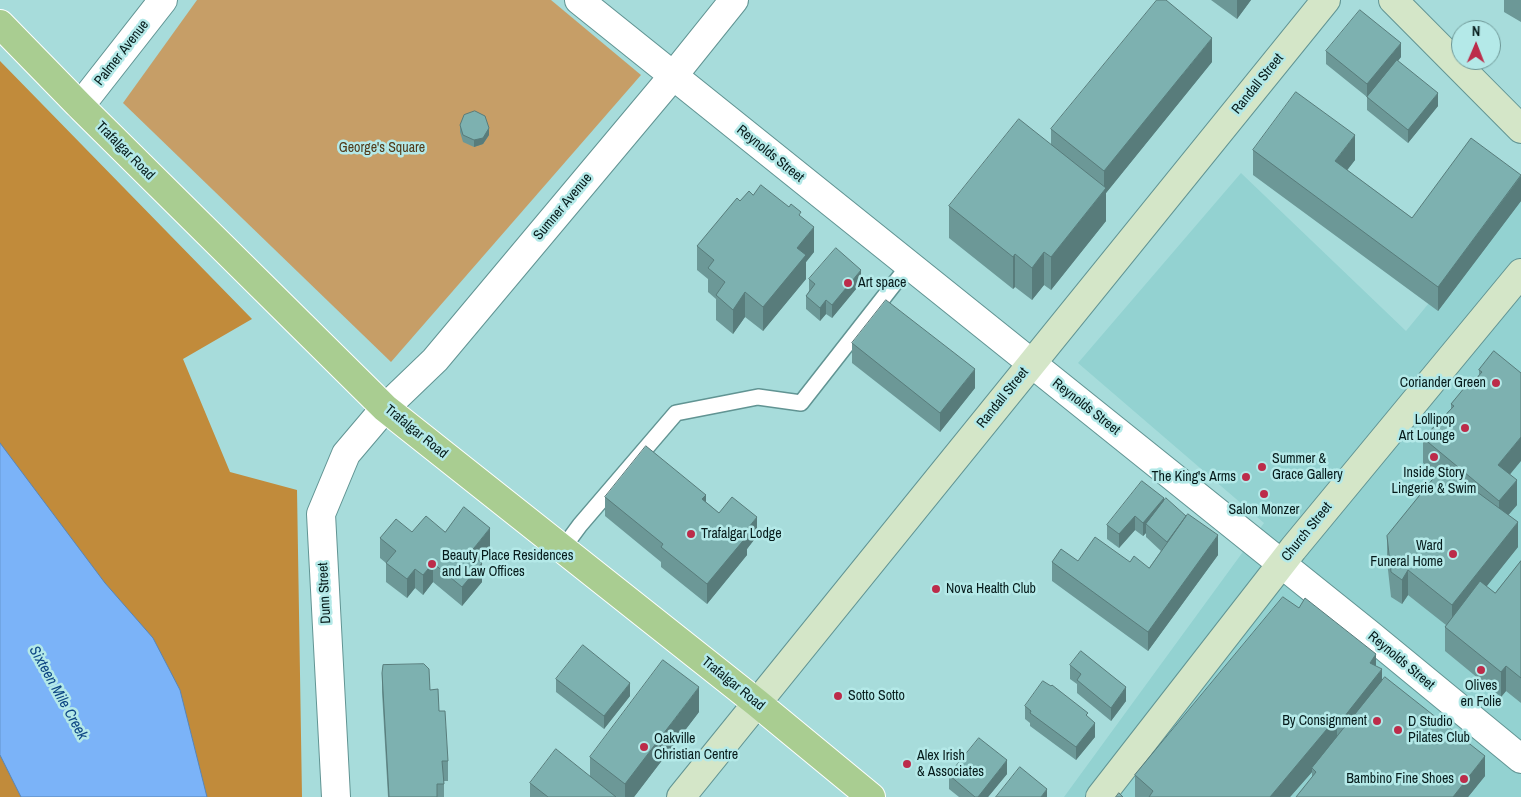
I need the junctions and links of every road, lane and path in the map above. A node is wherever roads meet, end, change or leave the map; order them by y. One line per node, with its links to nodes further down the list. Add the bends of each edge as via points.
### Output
1 (163, 0): 8 (street, Palmer Avenue)
2 (579, 0): 7 (street, Reynolds Street)
3 (734, 0): 7 (street, Sumner Avenue)
4 (1326, 0): 12 (street, Randall Street)
5 (1393, 0): 9 (street)
6 (0, 24): 8 (main road, Trafalgar Road)
7 (673, 76): 10 (street, Reynolds Street); 13 (street, Sumner Avenue, via 435,360)
8 (80, 106): 13 (main road, Trafalgar Road)
9 (1521, 129)
10 (909, 265): 12 (street, Reynolds Street); 14 (lane, via 801,402 758,397 676,413)
11 (1521, 273): 15 (street, Church Street)
12 (1032, 364): 15 (street, Reynolds Street); 16 (street, Randall Street)
13 (385, 408): 14 (main road, Trafalgar Road); 18 (street, Dunn Street, via 346,454 321,514)
14 (563, 548): 16 (main road, Trafalgar Road)
15 (1282, 564): 17 (street, Reynolds Street); 21 (street, Church Street)
16 (757, 703): 19 (street, Randall Street); 20 (main road, Trafalgar Road)
17 (1521, 759)
18 (336, 797)
19 (682, 797)
20 (871, 797)
21 (1100, 797)

